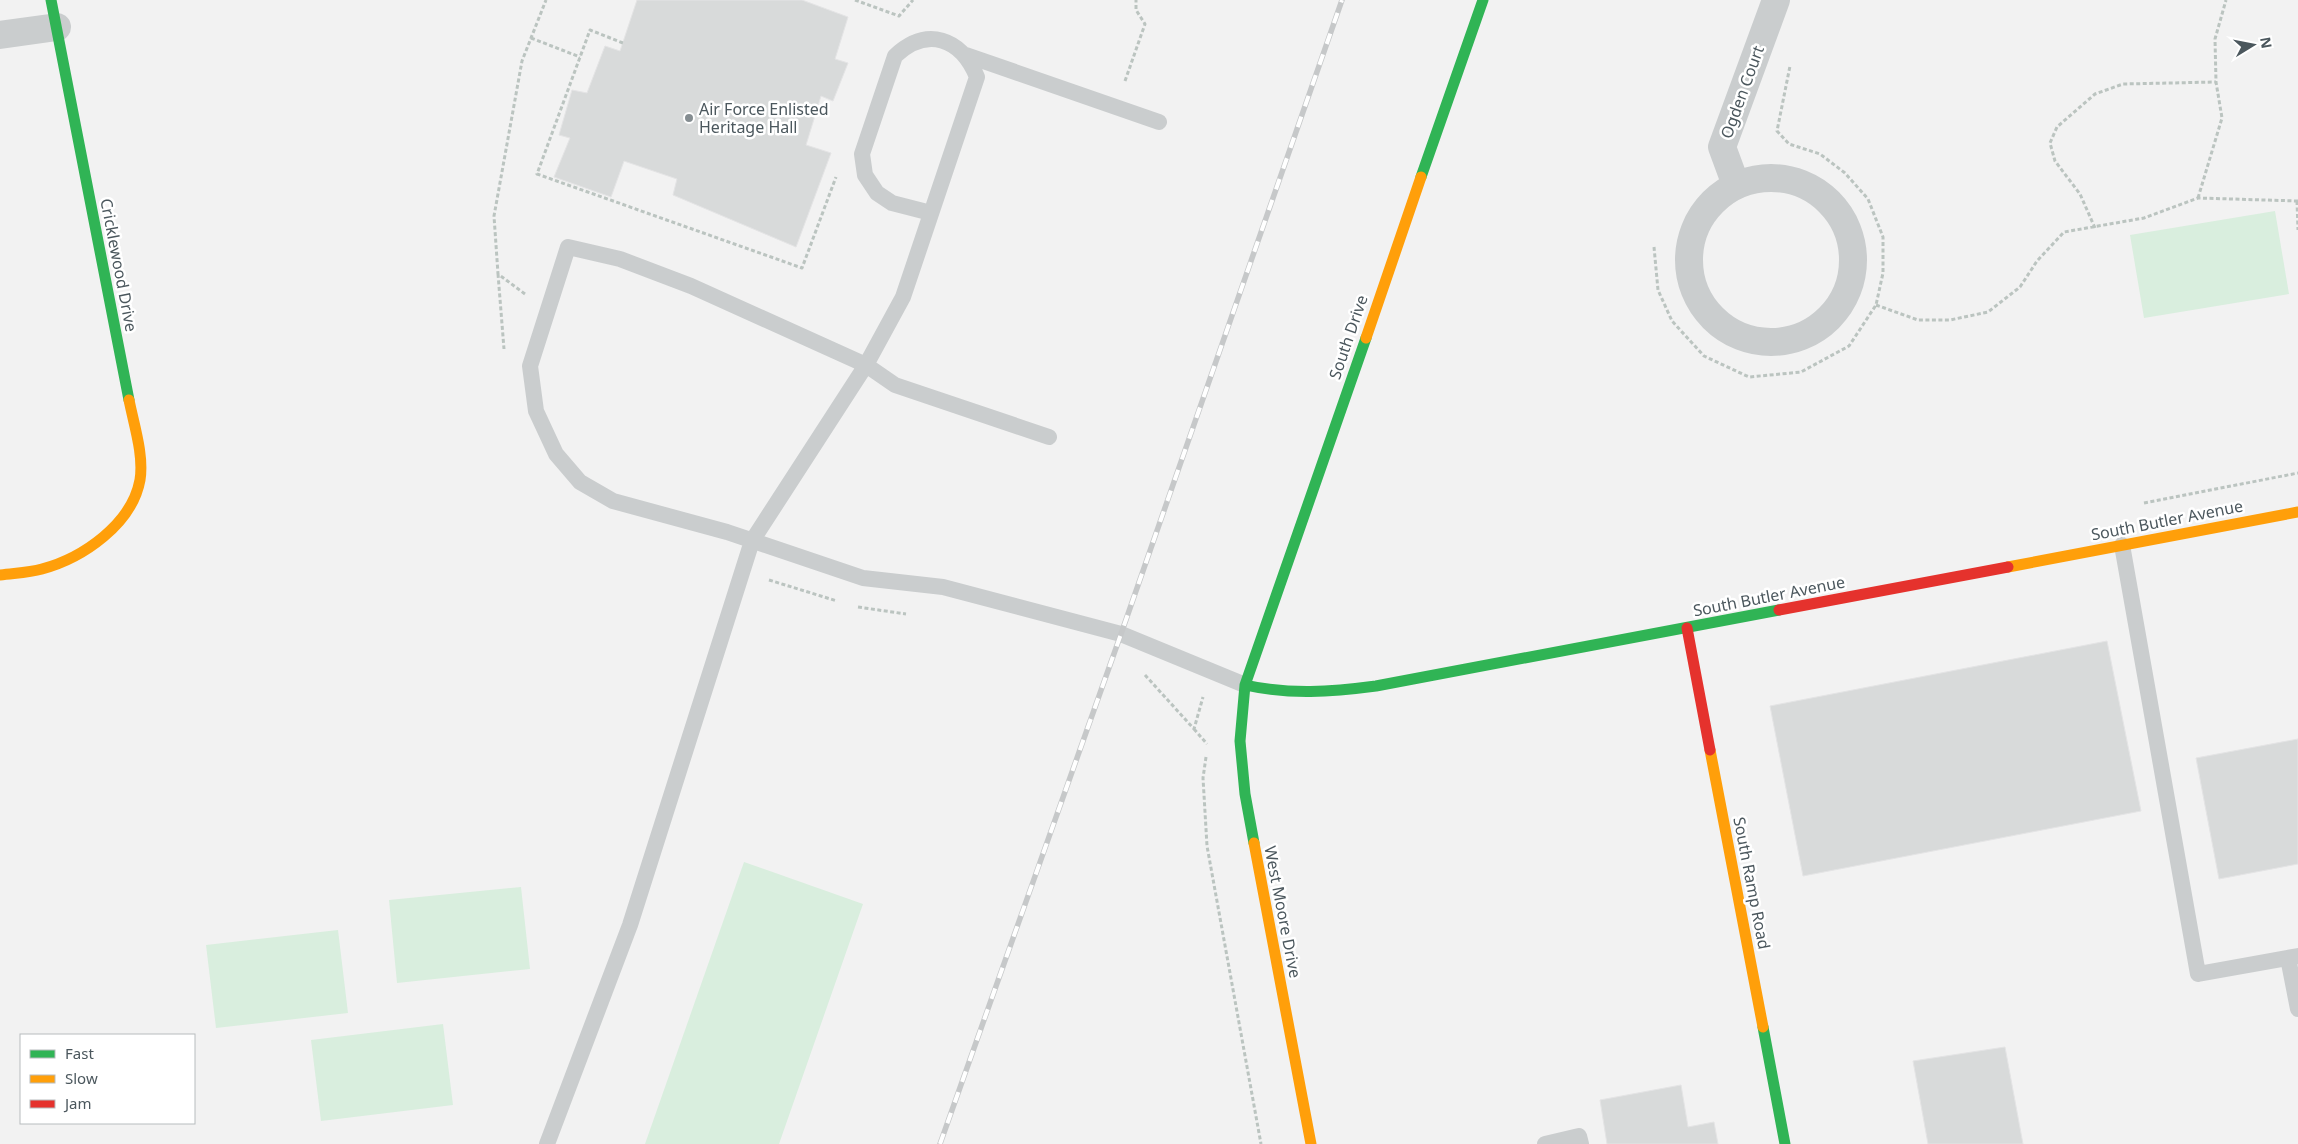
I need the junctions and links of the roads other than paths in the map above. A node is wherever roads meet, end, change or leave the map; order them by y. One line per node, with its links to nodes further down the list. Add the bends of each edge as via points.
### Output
1 (51, 0): 4 (street, Cricklewood Drive)
2 (1483, 0): 17 (street, South Drive)
3 (1776, 0): 8 (street, Ogden Court, via 1722,147)
4 (57, 27): 5 (street); 15 (street, Cricklewood Drive, via 139,451 140,480 132,501 111,529 82,553 45,569)
5 (0, 35)
6 (966, 55): 7 (lane); 9 (lane, via 976,76); 9 (lane, via 950,43 928,39 903,48 895,56 862,154 866,175 877,193 892,203)
7 (1159, 122)
8 (1736, 185): 8 (street, via 1710,205 1693,232 1688,264 1696,296 1715,322 1743,338 1775,343 1806,335 1832,316 1848,289 1853,257 1845,225 1826,199 1799,183 1767,178)
9 (931, 213): 10 (lane, via 903,297)
10 (866, 365): 11 (lane, via 896,385); 13 (lane); 13 (lane, via 691,286 620,258 568,247 530,366 536,411 556,454 580,482 612,501)
11 (1049, 437)
12 (2298, 512): 14 (street, South Butler Avenue)
13 (752, 541): 17 (lane, via 863,578 943,587 1122,634); 20 (lane, via 630,925)
14 (2122, 546): 16 (street, South Butler Avenue); 18 (lane, via 2198,974)
15 (0, 575)
16 (1687, 628): 17 (street, South Butler Avenue, via 1344,691 1288,694); 24 (street, South Ramp Road)
17 (1245, 685): 21 (street, West Moore Drive, via 1240,741 1245,794)
18 (2293, 957): 19 (lane)
19 (2298, 1008)
20 (547, 1144)
21 (1310, 1144)
22 (1545, 1144): 23 (lane, via 1579,1136)
23 (1581, 1144)
24 (1785, 1144)

